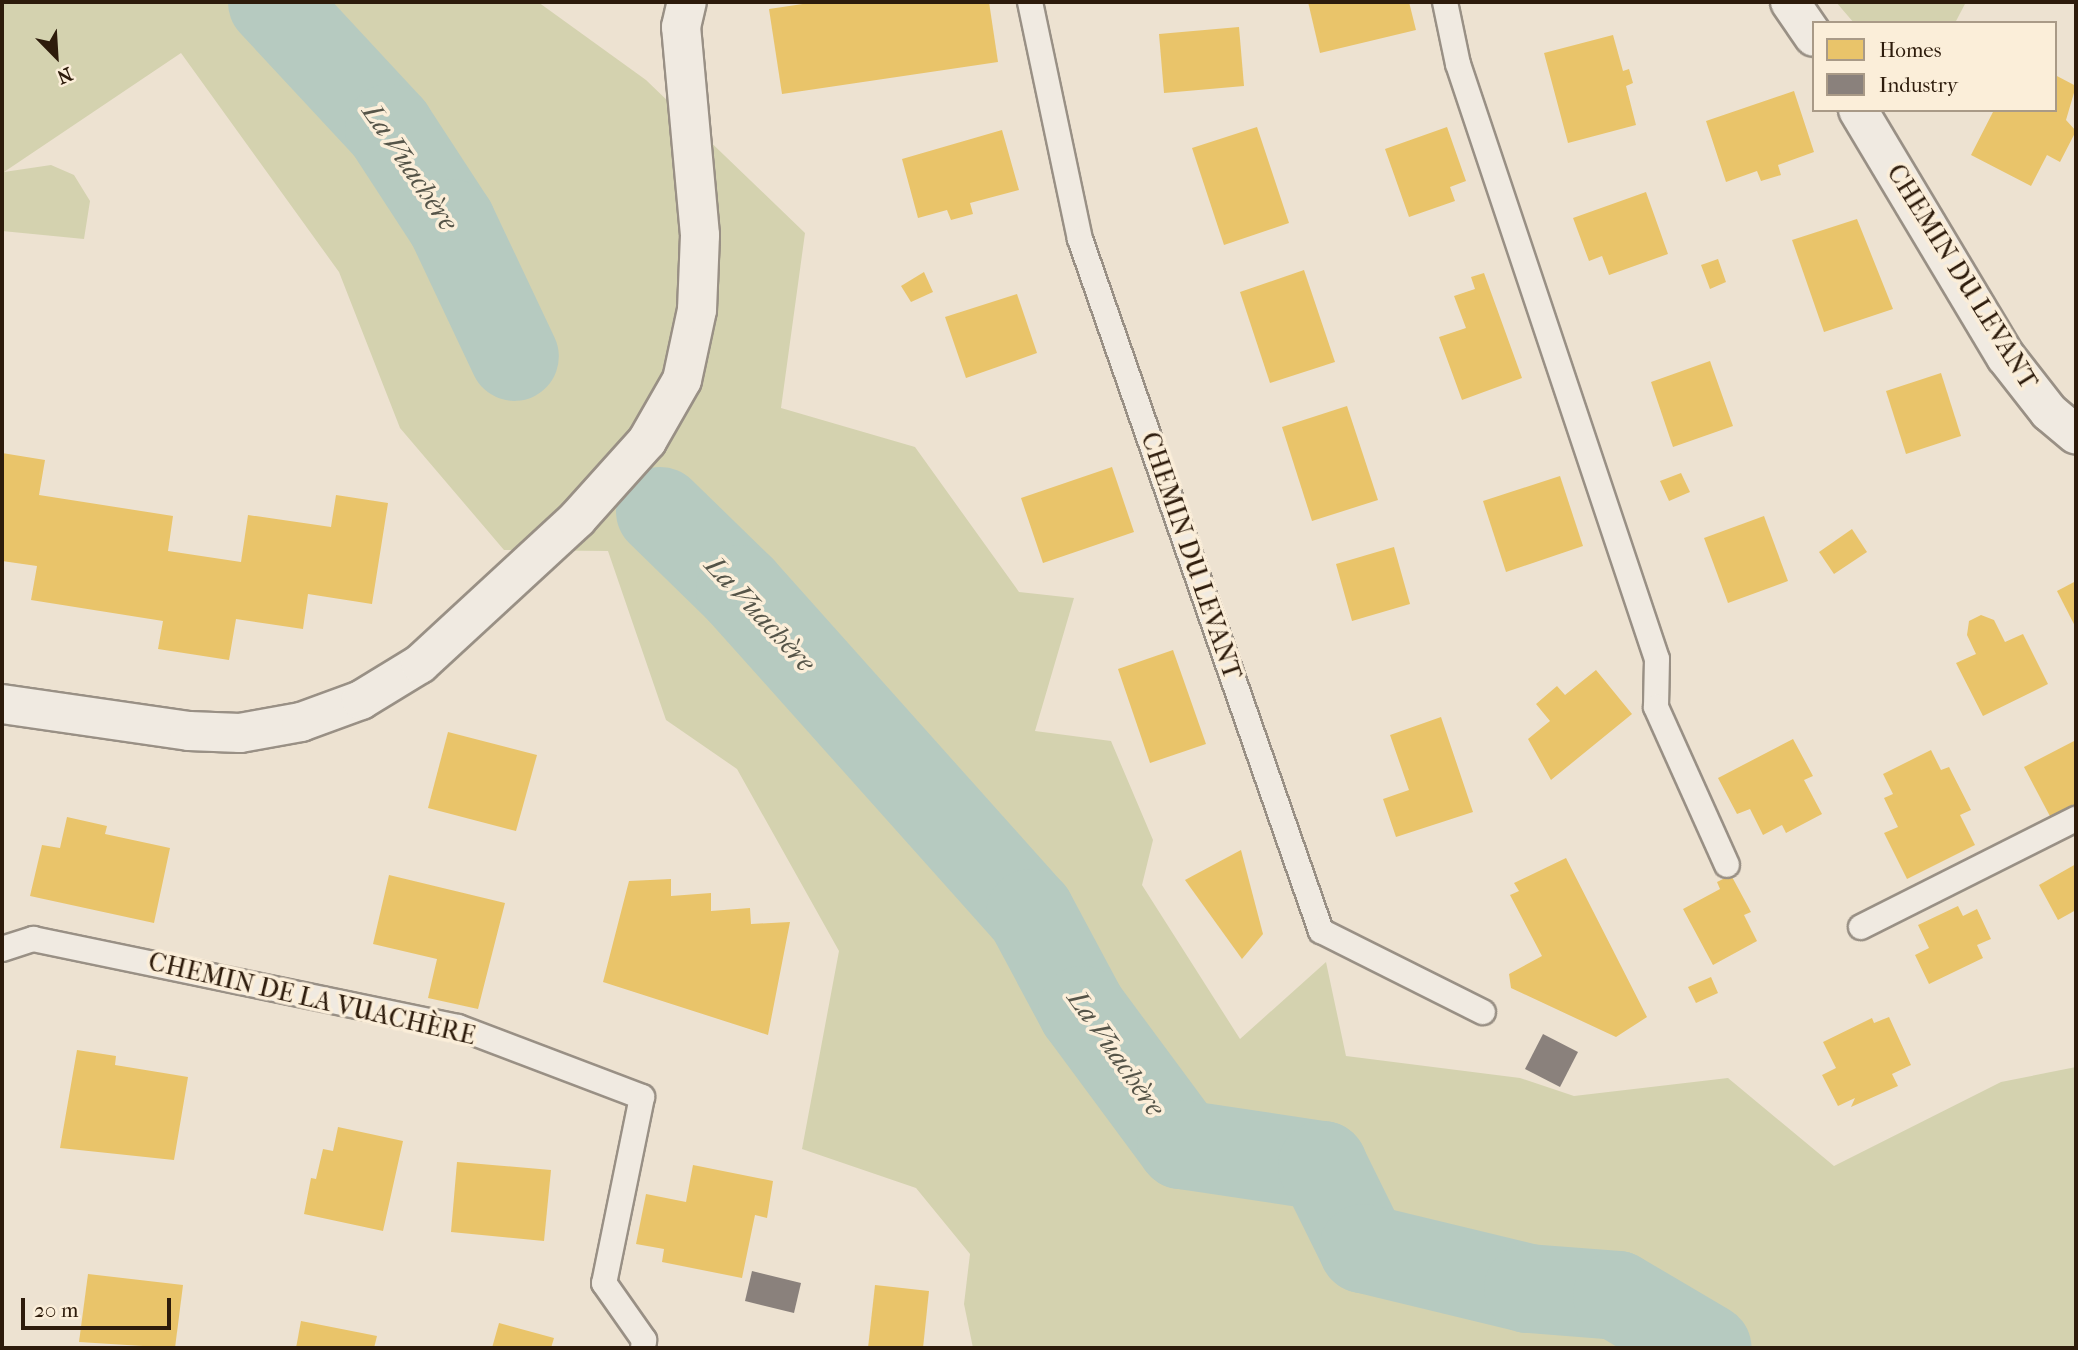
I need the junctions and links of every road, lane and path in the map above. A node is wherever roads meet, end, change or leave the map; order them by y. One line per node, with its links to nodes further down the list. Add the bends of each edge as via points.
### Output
1 (687, 2): 8 (street, via 681,27 700,235 697,310 682,380 647,441 578,519 420,664 361,700 301,722 240,733 189,731)
2 (1030, 2): 13 (lane, CHEMIN DU LEVANT, via 1080,239 1321,931)
3 (1446, 2): 10 (lane, via 1458,64 1657,659 1656,707)
4 (1790, 2): 5 (street)
5 (1812, 34)
6 (1859, 112): 7 (street, CHEMIN DU LEVANT, via 2006,357 2049,412)
7 (2076, 435)
8 (2, 704)
9 (2076, 819): 11 (lane)
10 (1727, 865)
11 (1861, 927)
12 (2, 948): 14 (lane, CHEMIN DE LA VUACHÈRE, via 33,939 458,1027 642,1097 604,1283 644,1340)
13 (1483, 1012)
14 (643, 1348)

